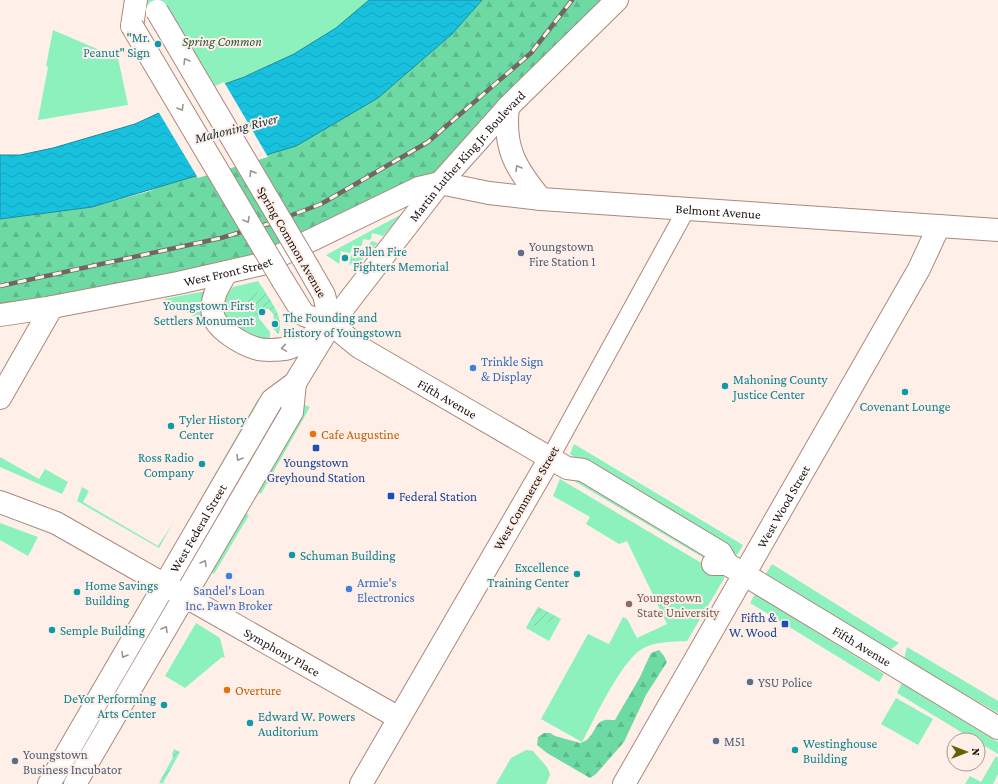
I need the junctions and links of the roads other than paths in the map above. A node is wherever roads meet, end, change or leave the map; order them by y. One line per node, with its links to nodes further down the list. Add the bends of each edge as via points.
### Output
1 (136, 0): 12 (main road, Spring Common Avenue, one-way to 1, bridge, via 324,295 308,266 157,11); 12 (main road, Spring Common Avenue, one-way to 12, bridge, via 132,26 283,281 304,315)
2 (617, 0): 3 (main road, Martin Luther King Jr. Boulevard)
3 (508, 107): 4 (main road, Martin Luther King Jr. Boulevard); 5 (main road, one-way to 3, via 524,179 514,162 510,148)
4 (440, 183): 5 (main road, Belmont Avenue, via 489,193); 9 (main road, West Front Street, via 419,188 262,264); 12 (main road, Martin Luther King Jr. Boulevard)
5 (541, 198): 6 (main road, Belmont Avenue)
6 (687, 208): 7 (main road, Belmont Avenue); 15 (street, West Commerce Street)
7 (938, 226): 8 (main road, Belmont Avenue); 17 (main road, West Wood Street, via 920,269)
8 (998, 230)
9 (227, 272): 10 (main road, West Front Street); 12 (main road, one-way to 9, via 289,348 268,350 244,343 219,326 213,315 217,288)
10 (52, 307): 11 (main road, West Front Street); 14 (main road)
11 (0, 315)
12 (331, 324): 13 (main road, West Federal Street); 15 (main road, Fifth Avenue, via 359,347)
13 (294, 383): 18 (main road, West Federal Street, one-way to 18, via 272,400); 19 (main road, West Federal Street, one-way to 13, via 292,412)
14 (0, 398)
15 (559, 463): 17 (main road, Fifth Avenue, via 576,482 714,564); 20 (main road, West Commerce Street)
16 (0, 502): 18 (main road, Symphony Place, via 56,524)
17 (736, 570): 21 (main road, Fifth Avenue); 25 (main road, West Wood Street)
18 (165, 585): 19 (main road, Symphony Place); 22 (main road, West Federal Street, one-way to 22)
19 (184, 596): 20 (main road, Symphony Place); 23 (main road, West Federal Street, one-way to 19)
20 (398, 718): 24 (main road, West Commerce Street)
21 (998, 728)
22 (49, 784)
23 (75, 784)
24 (361, 784)
25 (624, 784)

